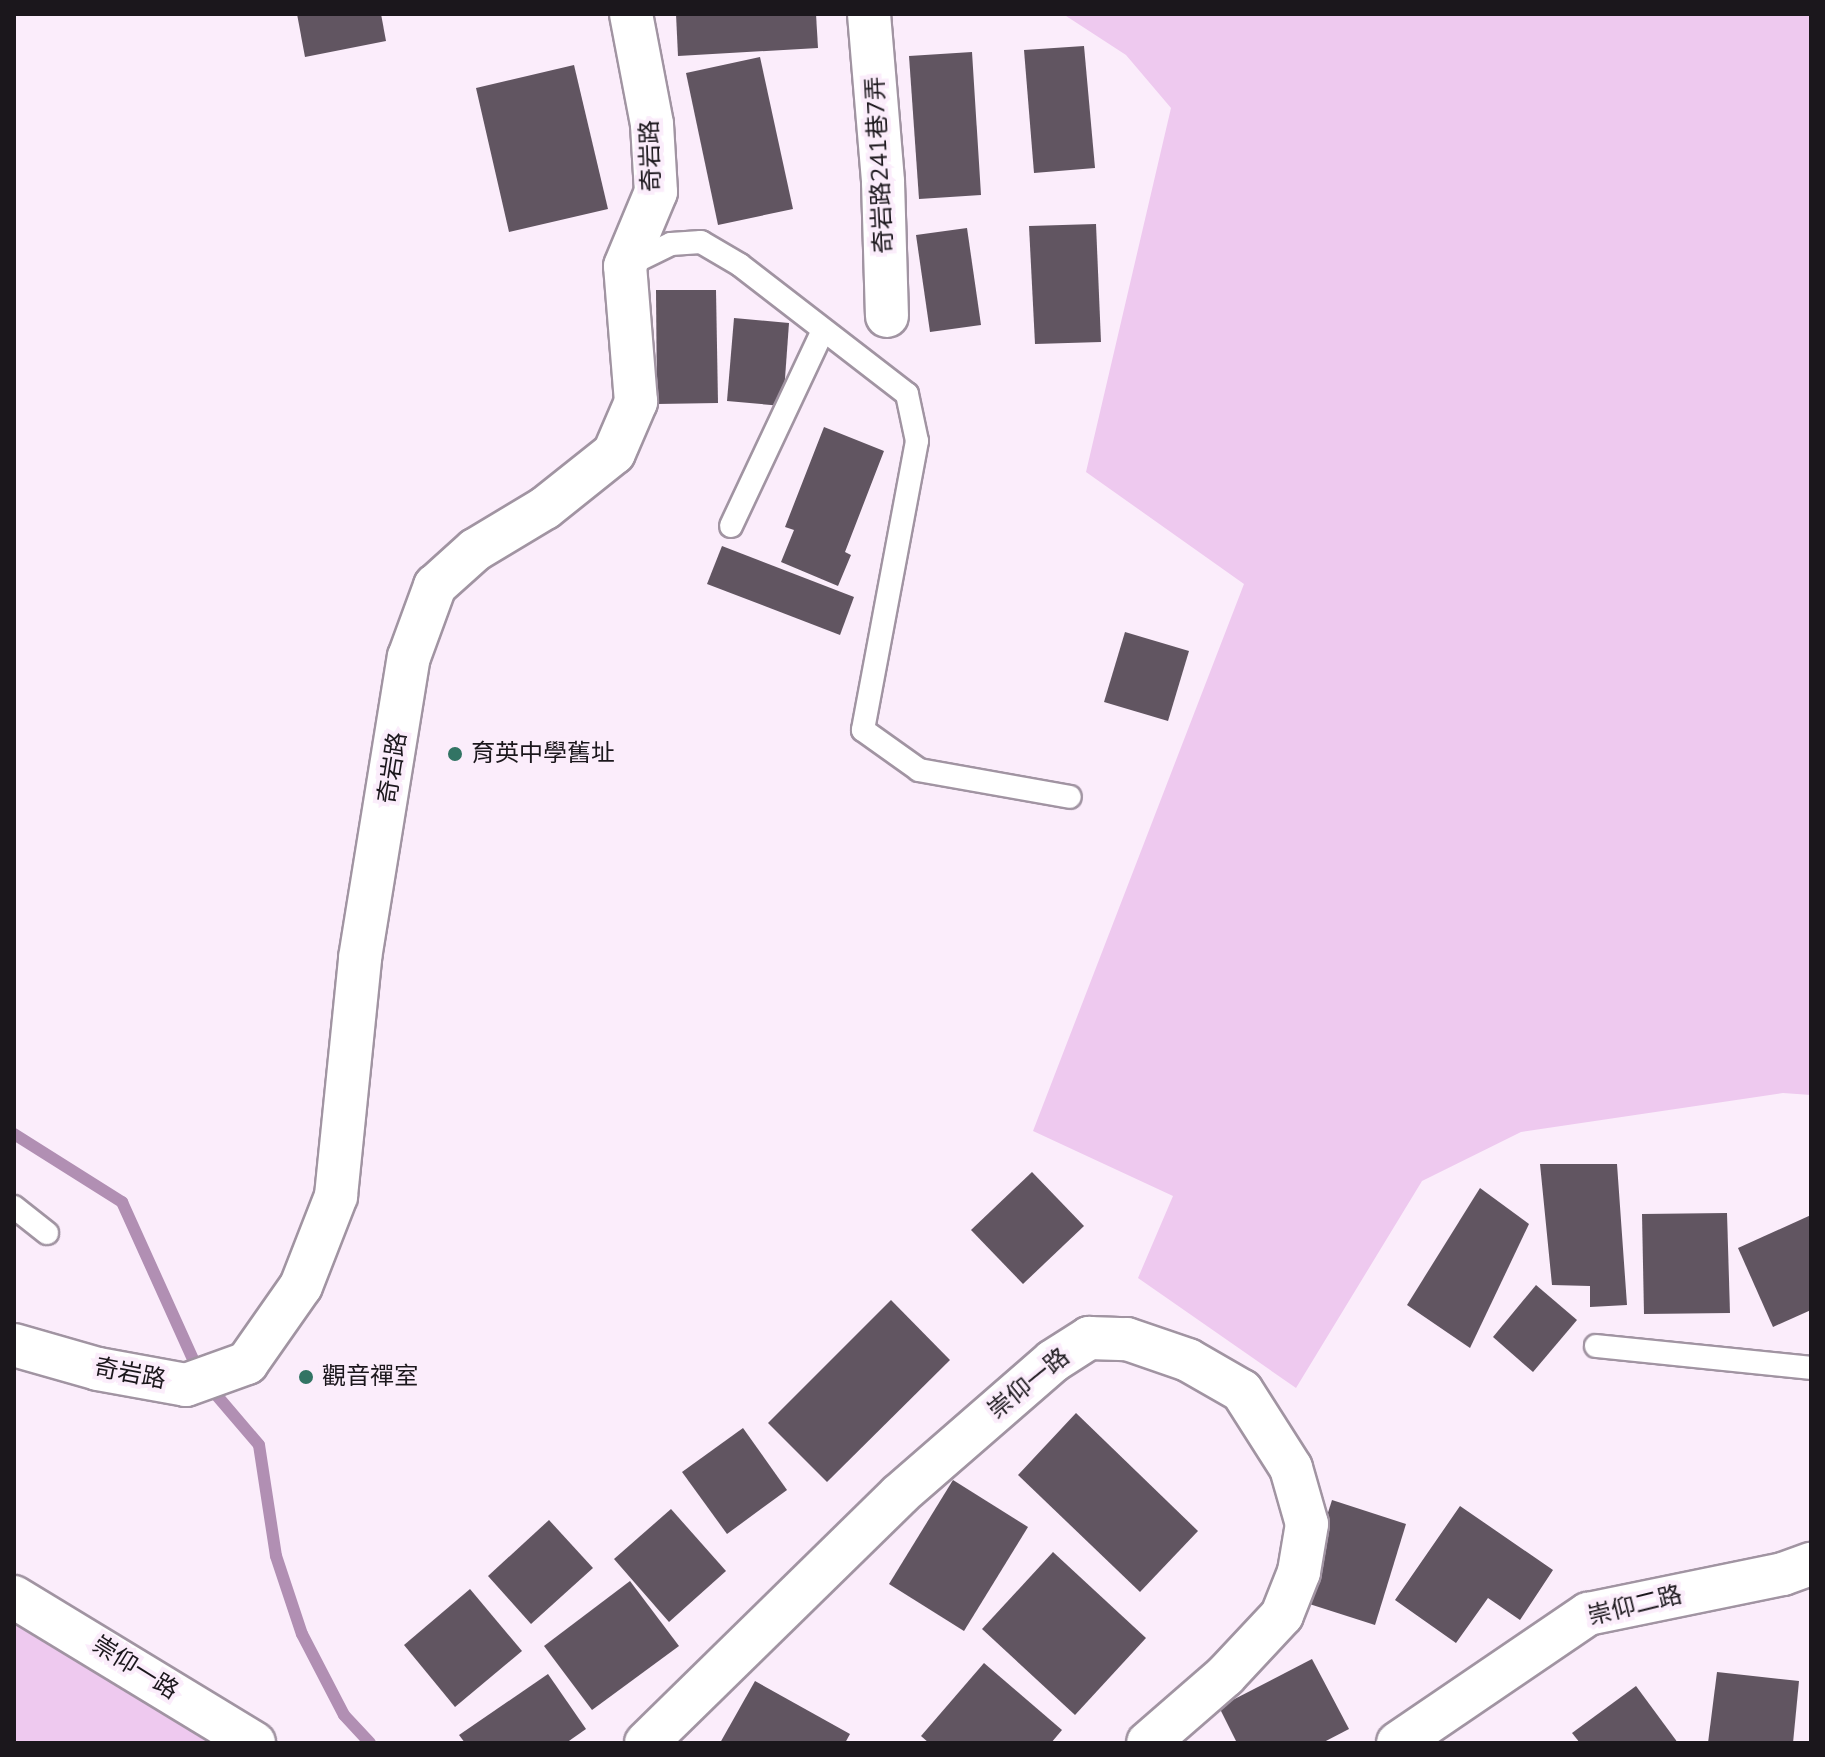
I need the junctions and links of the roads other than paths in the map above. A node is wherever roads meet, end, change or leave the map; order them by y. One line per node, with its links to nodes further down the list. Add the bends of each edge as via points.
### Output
1 (631, 14): 3 (street, 奇岩路, via 652,124 656,192)
2 (869, 14): 4 (street, 奇岩路241巷7弄)
3 (625, 266): 5 (lane, via 671,244 701,242 740,265); 10 (street, 奇岩路, via 636,402 614,453 545,508 475,550 435,586 409,657 360,958 336,1196 301,1286 247,1363 186,1385 98,1369)
4 (887, 316)
5 (822, 333): 6 (lane); 7 (lane, via 907,394 917,441 863,730 919,770)
6 (731, 526)
7 (1070, 797)
8 (14, 1207): 9 (lane)
9 (47, 1233)
10 (14, 1345)
11 (1596, 1346): 12 (lane)
12 (1811, 1368)
13 (1811, 1564): 18 (street, 崇仰二路, via 1588,1614)
14 (14, 1597): 15 (street, 崇仰一路)
15 (254, 1743)
16 (646, 1743): 17 (street, 崇仰一路, via 899,1495 1053,1361 1089,1338 1127,1339 1188,1360 1242,1391 1291,1468 1307,1524 1299,1572 1282,1615 1225,1676)
17 (1148, 1743)
18 (1398, 1743)

